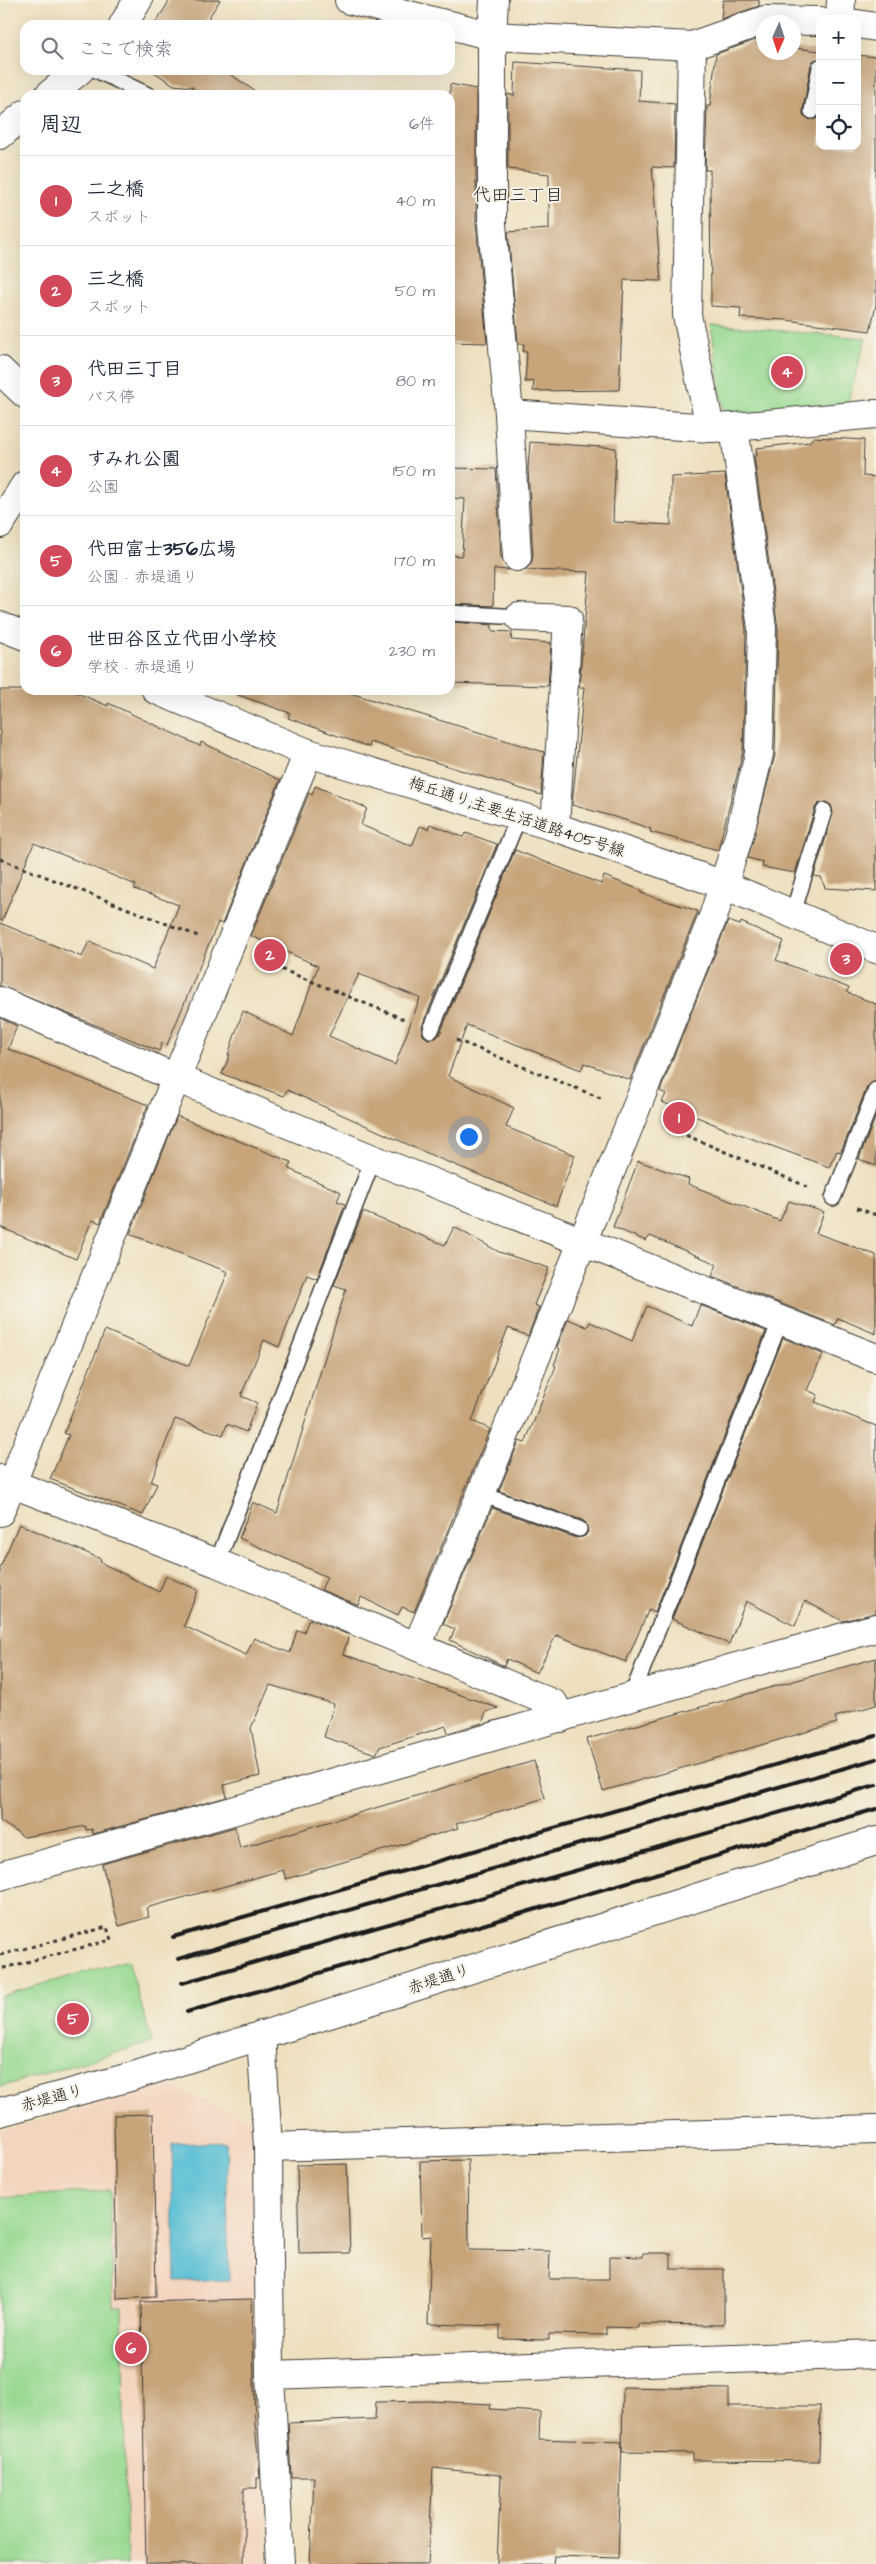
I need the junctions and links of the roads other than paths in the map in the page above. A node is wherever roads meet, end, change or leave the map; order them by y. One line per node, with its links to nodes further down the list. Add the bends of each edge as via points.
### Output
1 (138, 0): 6 (street)
2 (349, 0): 7 (street)
3 (494, 0): 12 (street)
4 (841, 0): 5 (street)
5 (840, 15)
6 (126, 20)
7 (429, 20)
8 (816, 21): 13 (street, via 765,20)
9 (861, 25): 11 (street)
10 (455, 27): 12 (street)
11 (876, 27)
12 (492, 36): 13 (street); 24 (street, via 492,224)
13 (692, 46): 26 (street, via 687,315)
14 (74, 75): 17 (street)
15 (106, 75): 18 (lane)
16 (816, 88): 19 (lane)
17 (55, 90)
18 (138, 90)
19 (812, 111)
20 (20, 118): 21 (street)
21 (0, 135)
22 (0, 370): 23 (street)
23 (20, 389)
24 (509, 414): 26 (street); 29 (street)
25 (876, 414): 26 (street)
26 (722, 428): 39 (street, via 762,628 759,754)
27 (20, 493): 28 (street)
28 (0, 524)
29 (517, 557)
30 (455, 613): 31 (lane)
31 (519, 617): 38 (street, via 568,619)
32 (0, 626): 33 (street)
33 (20, 634)
34 (168, 695): 35 (street, 梅丘通り;主要生活道路405号線)
35 (308, 753): 37 (street, 梅丘通り;主要生活道路405号線); 44 (street)
36 (824, 811): 40 (lane)
37 (519, 816): 38 (street, 梅丘通り;主要生活道路405号線); 43 (lane)
38 (555, 828): 39 (street, 梅丘通り;主要生活道路405号線)
39 (724, 885): 40 (street, 梅丘通り;主要生活道路405号線); 48 (street)
40 (793, 913): 41 (street, 梅丘通り;主要生活道路405号線)
41 (876, 949)
42 (0, 1001): 44 (street)
43 (431, 1030)
44 (176, 1078): 46 (street); 51 (street)
45 (876, 1090): 47 (lane)
46 (373, 1159): 48 (street); 55 (lane)
47 (833, 1198)
48 (581, 1241): 49 (street); 52 (street)
49 (781, 1319): 50 (street); 58 (lane)
50 (876, 1358)
51 (5, 1481): 53 (street); 55 (street)
52 (481, 1494): 54 (lane); 57 (street)
53 (0, 1512)
54 (579, 1529)
55 (217, 1563): 57 (street)
56 (876, 1628): 58 (street)
57 (417, 1646): 59 (street, via 554,1704)
58 (632, 1695): 59 (street)
59 (561, 1718): 61 (street)
60 (876, 1841): 62 (street, 赤堤通り)
61 (0, 1876)
62 (261, 2036): 63 (street, 赤堤通り, via 130,2078); 65 (street)
63 (0, 2112)
64 (876, 2129): 65 (street)
65 (268, 2147): 67 (street)
66 (876, 2354): 67 (street)
67 (270, 2374): 68 (street)
68 (280, 2564)

